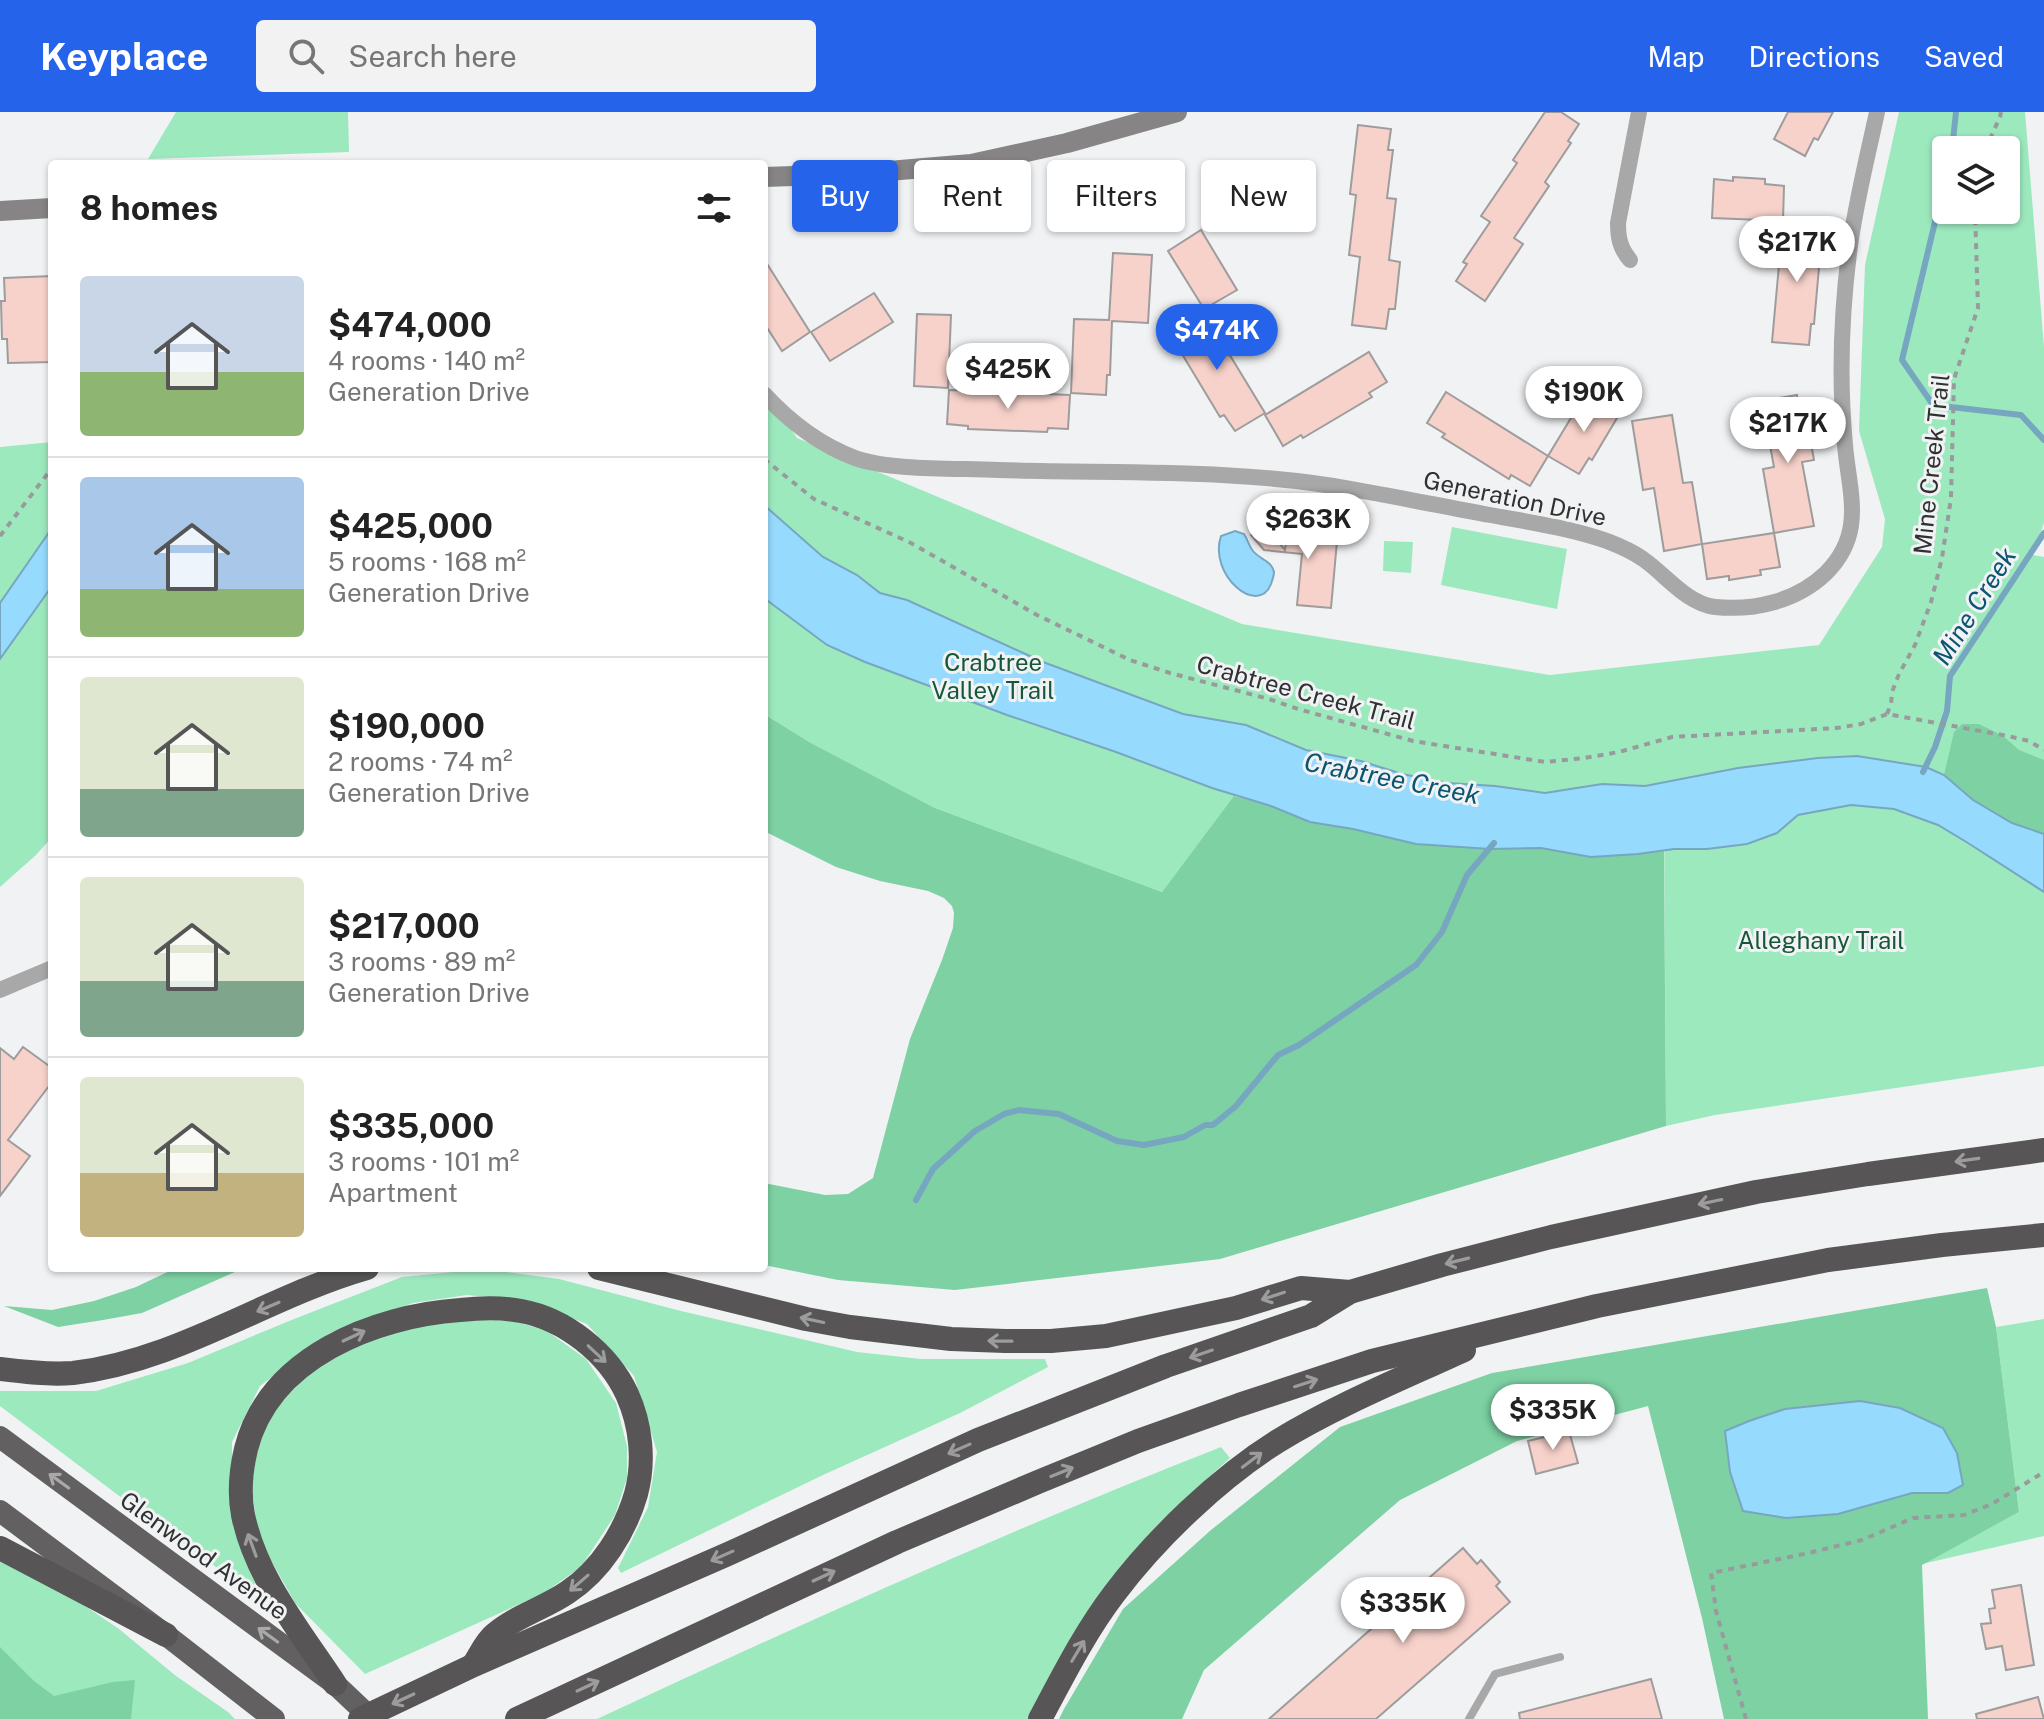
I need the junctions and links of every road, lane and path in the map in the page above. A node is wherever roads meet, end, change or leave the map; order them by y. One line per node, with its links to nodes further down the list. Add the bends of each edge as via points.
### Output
1 (1177, 112): 6 (main road, via 971,164)
2 (1639, 112): 10 (street, via 1618,223 1622,251)
3 (1877, 112): 11 (street, Generation Drive, via 1850,249 1843,329 1851,531 1828,571 1792,597 1766,604 1710,607 1665,579 1646,560 1604,540 1335,485 912,466 856,458 807,432)
4 (2001, 112): 5 (path)
5 (1991, 136)
6 (768, 177)
7 (48, 208): 8 (main road)
8 (0, 211)
9 (1975, 224): 15 (path, Mine Creek Trail, via 1978,308 1954,379 1951,498 1942,558 1931,602)
10 (1630, 260)
11 (768, 398)
12 (768, 462): 15 (path, Crabtree Creek Trail, via 814,499 911,543 1037,615 1130,660 1413,741 1545,762 1619,752 1672,737 1837,728)
13 (48, 473): 14 (path)
14 (0, 536)
15 (1887, 714): 16 (path, via 2029,741)
16 (2044, 750)
17 (48, 970): 18 (street)
18 (0, 990)
19 (2044, 1150): 23 (highway, one-way to 23, via 1756,1192 1551,1237)
20 (2044, 1235): 24 (highway, via 1828,1260)
21 (356, 1272): 25 (highway, one-way to 25, via 136,1360 71,1373)
22 (615, 1272): 23 (highway, one-way to 22, via 1301,1288 1106,1336 992,1341 806,1319)
23 (1350, 1292): 32 (highway, one-way to 32, via 1311,1316 1166,1366 965,1446)
24 (1513, 1326): 37 (highway, one-way to 24, via 897,1542 1138,1441 1372,1361); 38 (highway, one-way to 24, via 1114,1594 1154,1546 1220,1484 1277,1442 1334,1410)
25 (0, 1369)
26 (0, 1437): 33 (highway, Glenwood Avenue, one-way to 26)
27 (2044, 1472): 40 (path, via 1964,1515 1913,1518 1862,1540 1711,1573)
28 (0, 1511): 30 (highway)
29 (0, 1548): 30 (highway)
30 (166, 1635): 34 (highway)
31 (1560, 1657): 39 (lane, via 1495,1674)
32 (474, 1665): 33 (highway, one-way to 32, via 267,1580 249,1537 242,1480 257,1419 295,1372 370,1329 440,1311 508,1309 553,1322 606,1362 631,1403 641,1466 619,1535 593,1571 569,1592 493,1635); 35 (highway, one-way to 35)
33 (335, 1684): 36 (highway, Glenwood Avenue)
34 (274, 1719)
35 (360, 1719)
36 (372, 1719)
37 (517, 1719)
38 (1040, 1719)
39 (1469, 1719)
40 (1746, 1719)

